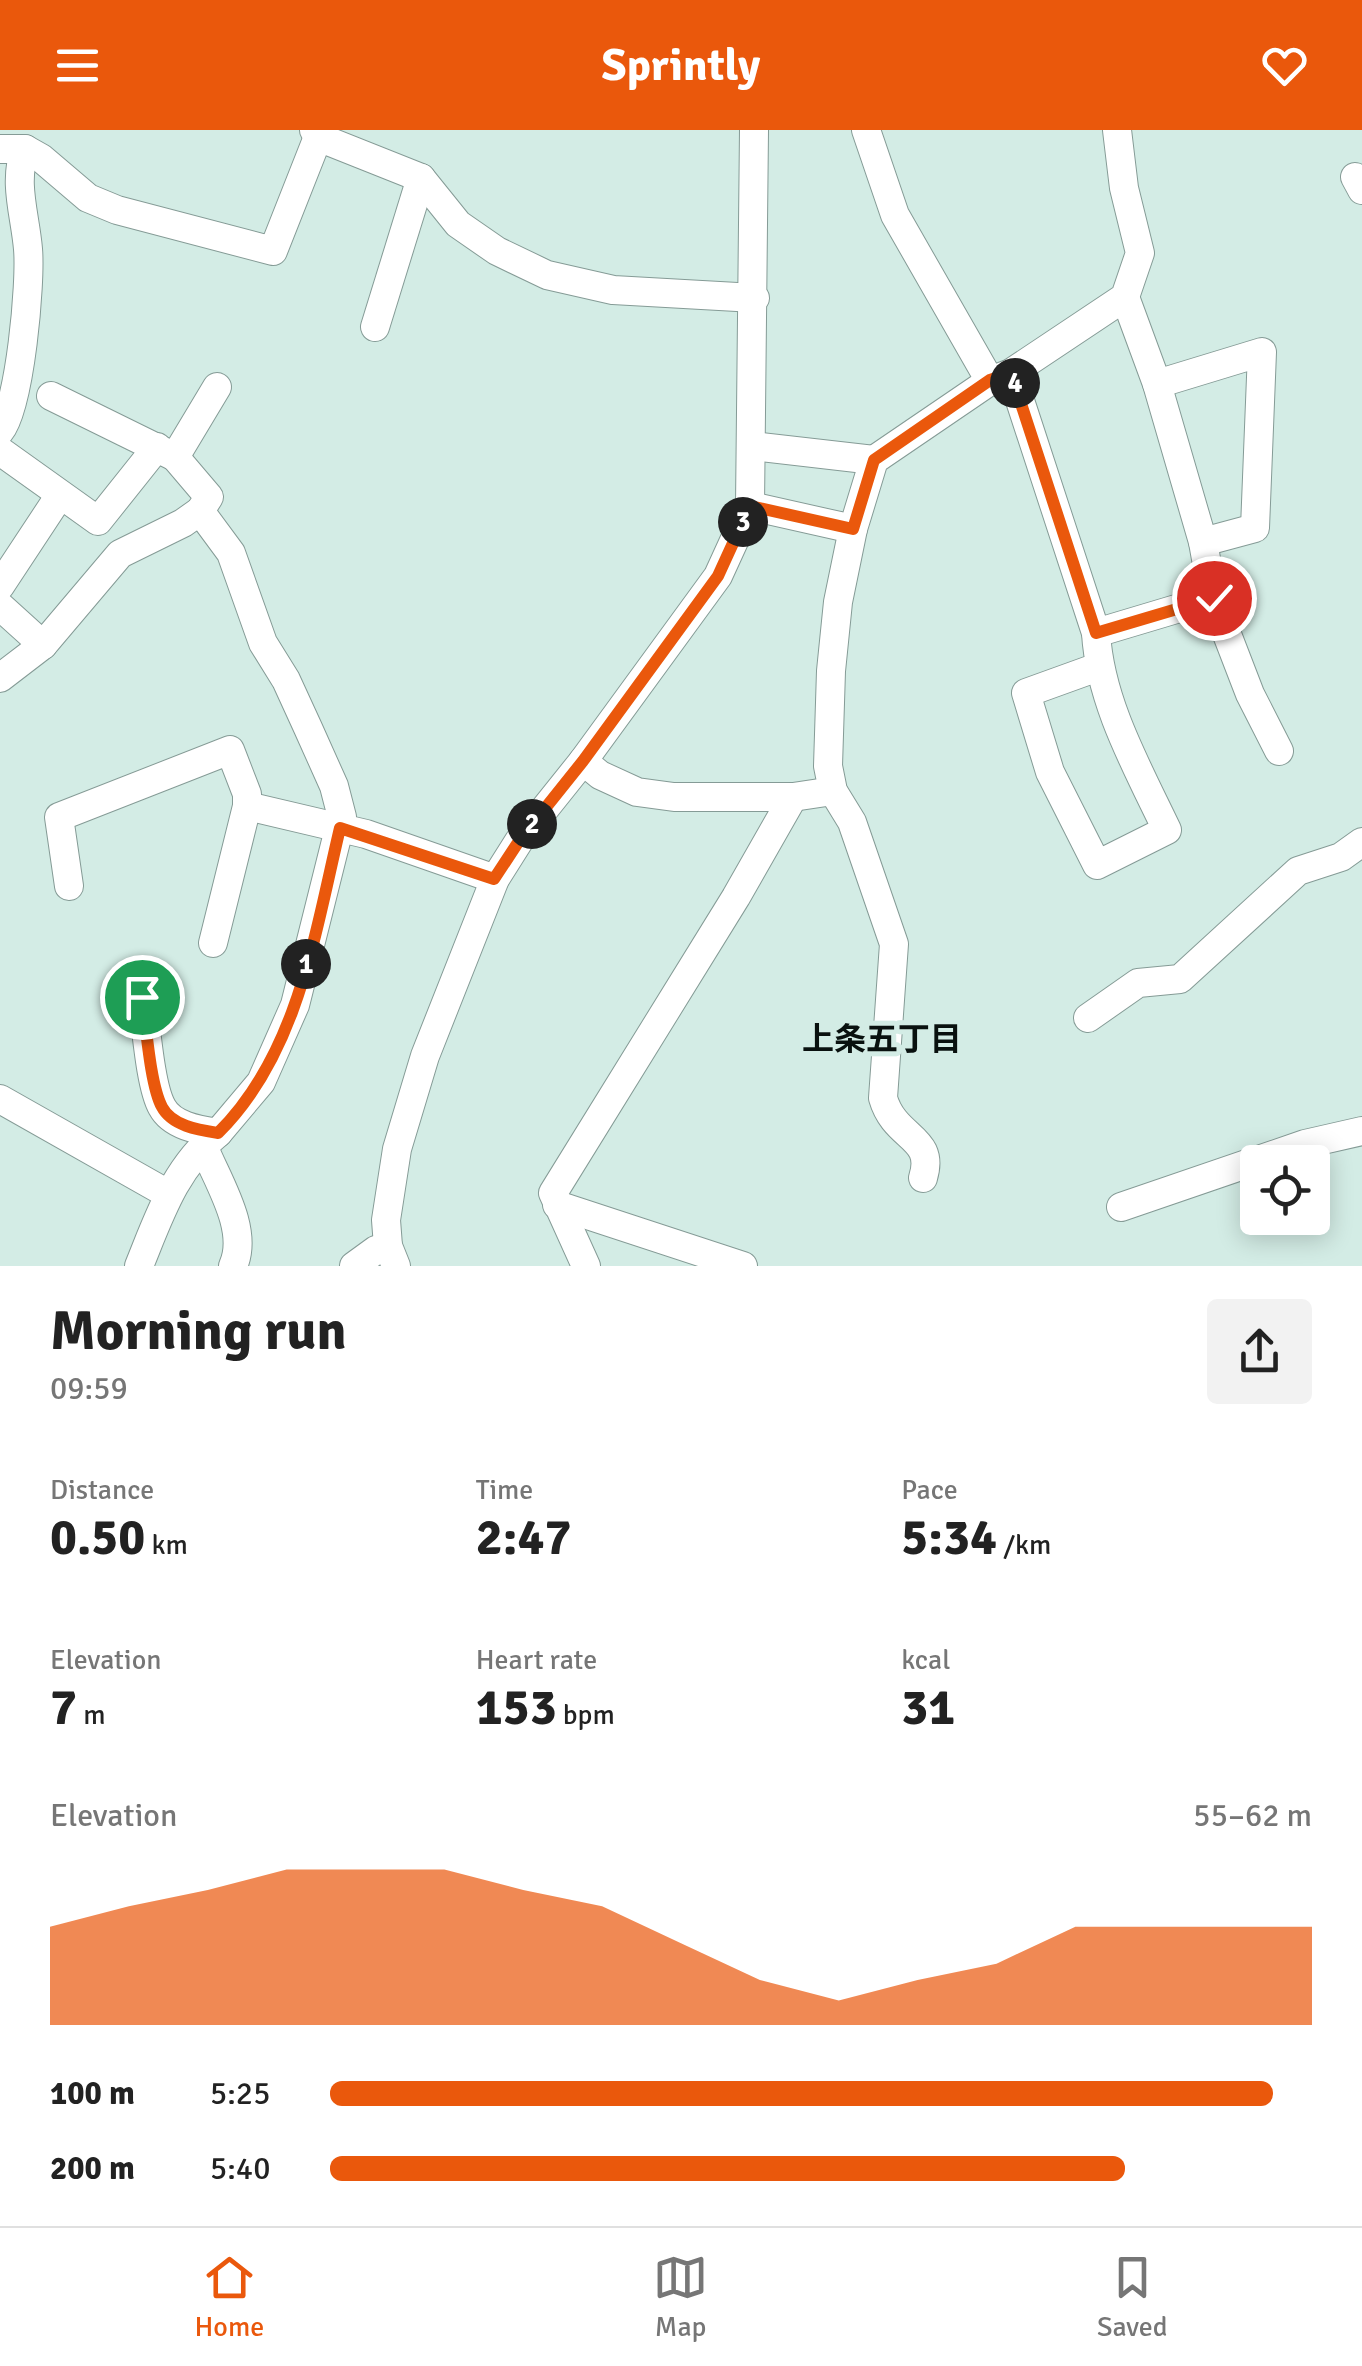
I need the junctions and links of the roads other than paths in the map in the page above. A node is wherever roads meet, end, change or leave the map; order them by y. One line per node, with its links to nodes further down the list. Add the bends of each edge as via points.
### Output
1 (754, 130): 8 (street)
2 (866, 130): 10 (street, via 895,215)
3 (1117, 130): 7 (street, via 1140,253)
4 (316, 134): 5 (street, via 273,251 117,210 88,198 41,158); 6 (street)
5 (12, 149): 14 (street, via 29,251 14,400)
6 (421, 178): 8 (street, via 458,224 546,275 613,290); 9 (street)
7 (1125, 297): 10 (street); 11 (street)
8 (755, 298): 15 (street)
9 (375, 327)
10 (1000, 377): 18 (street); 27 (street)
11 (1157, 384): 23 (street); 23 (street, via 1262,352 1254,528)
12 (217, 387): 17 (street)
13 (50, 396): 17 (street)
14 (0, 431)
15 (752, 446): 18 (street); 20 (street)
16 (0, 451): 19 (street)
17 (166, 452): 19 (street, via 98,521); 21 (street, via 209,497)
18 (874, 460): 22 (street)
19 (60, 495): 24 (street)
20 (750, 506): 22 (street); 32 (street, via 718,576)
21 (200, 511): 28 (street, via 120,554); 36 (street, via 232,553 263,643 334,786)
22 (853, 529): 33 (street, via 830,671)
23 (1203, 542): 25 (street)
24 (0, 586)
25 (1214, 598): 27 (street); 31 (street)
26 (0, 606): 28 (street)
27 (1096, 633): 29 (street)
28 (43, 645): 30 (street)
29 (1098, 667): 29 (street, via 1166,830 1097,865 1050,772 1026,693)
30 (0, 678)
31 (1279, 751)
32 (583, 761): 34 (street, via 636,792); 38 (street)
33 (833, 790): 34 (street); 46 (street, via 852,822 894,944 883,1098 888,1117 925,1153)
34 (793, 797): 48 (street, via 553,1193)
35 (247, 806): 36 (street); 39 (street, via 230,750 59,818); 40 (street)
36 (340, 828): 38 (street); 45 (street, via 295,1005 261,1082)
37 (1362, 842): 42 (street, via 1298,871 1180,979 1138,983)
38 (494, 879): 50 (street, via 425,1056 397,1149 386,1220)
39 (69, 886)
40 (213, 943)
41 (142, 997): 45 (street, via 162,1108)
42 (1088, 1018)
43 (0, 1099): 47 (street)
44 (1362, 1131): 49 (street)
45 (210, 1139): 47 (street); 52 (street, via 236,1223)
46 (923, 1178)
47 (168, 1194): 51 (street)
48 (557, 1205): 54 (street); 55 (street)
49 (1121, 1207)
50 (392, 1256): 53 (street, via 376,1250)
51 (139, 1266)
52 (233, 1266)
53 (354, 1266)
54 (586, 1266)
55 (743, 1266)

